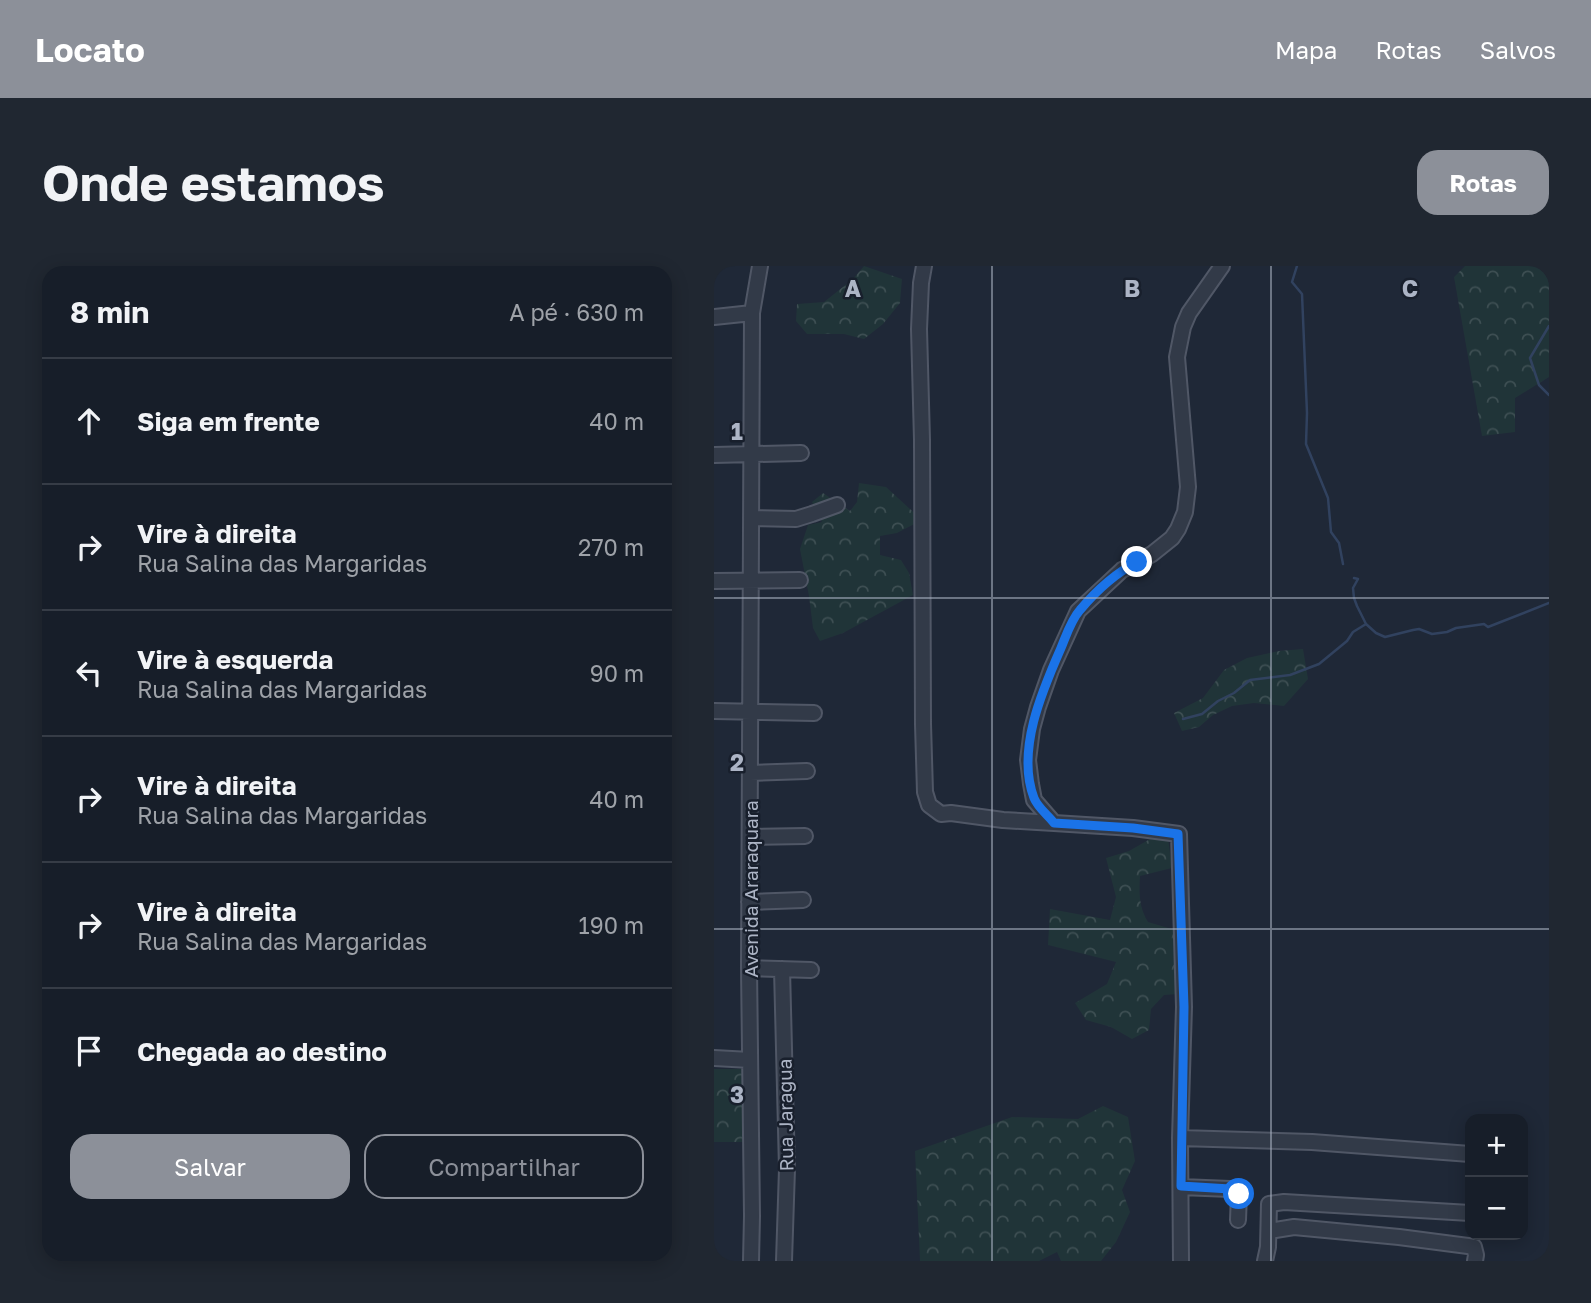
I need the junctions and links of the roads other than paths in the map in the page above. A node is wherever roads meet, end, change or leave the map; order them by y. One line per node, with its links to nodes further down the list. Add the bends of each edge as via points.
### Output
1 (760, 266): 4 (street, Avenida Araraquara)
2 (923, 266): 19 (street, via 919,329 925,792 929,805 942,814)
3 (1222, 266): 19 (street, via 1189,313 1179,348 1188,487 1178,529 1152,554 1122,570 1078,611 1038,707 1028,760 1031,784 1034,800)
4 (752, 313): 5 (street); 8 (street, Avenida Araraquara)
5 (714, 317)
6 (801, 453): 8 (street)
7 (714, 455): 8 (street)
8 (751, 455): 10 (street, Avenida Araraquara)
9 (837, 505): 10 (street, via 796,519)
10 (751, 518): 11 (street, Avenida Araraquara)
11 (751, 579): 12 (street); 13 (street); 15 (street, Avenida Araraquara)
12 (800, 580)
13 (714, 581)
14 (714, 711): 15 (street)
15 (751, 711): 16 (street); 18 (street, Avenida Araraquara)
16 (814, 713)
17 (807, 771): 18 (street)
18 (750, 773): 21 (street, Avenida Araraquara)
19 (1054, 823): 29 (street, via 1178,834 1184,1007)
20 (805, 836): 21 (street)
21 (750, 837): 23 (street, Avenida Araraquara)
22 (803, 901): 23 (street)
23 (749, 902): 24 (street, Avenida Araraquara)
24 (748, 968): 25 (street); 28 (street, Avenida Araraquara)
25 (782, 969): 26 (street); 36 (street, Rua Jaragua, via 788,1168)
26 (811, 970)
27 (714, 1058): 28 (street)
28 (750, 1060): 35 (street, Avenida Araraquara)
29 (1180, 1138): 30 (street); 31 (street)
30 (1465, 1154)
31 (1181, 1186): 33 (street, via 1230,1189 1239,1194); 37 (street)
32 (1465, 1213): 34 (street, via 1284,1202 1269,1204)
33 (1238, 1220)
34 (1269, 1231): 38 (street); 39 (street, via 1294,1227 1468,1246 1474,1247)
35 (751, 1261)
36 (784, 1261)
37 (1181, 1261)
38 (1265, 1261)
39 (1475, 1261)

